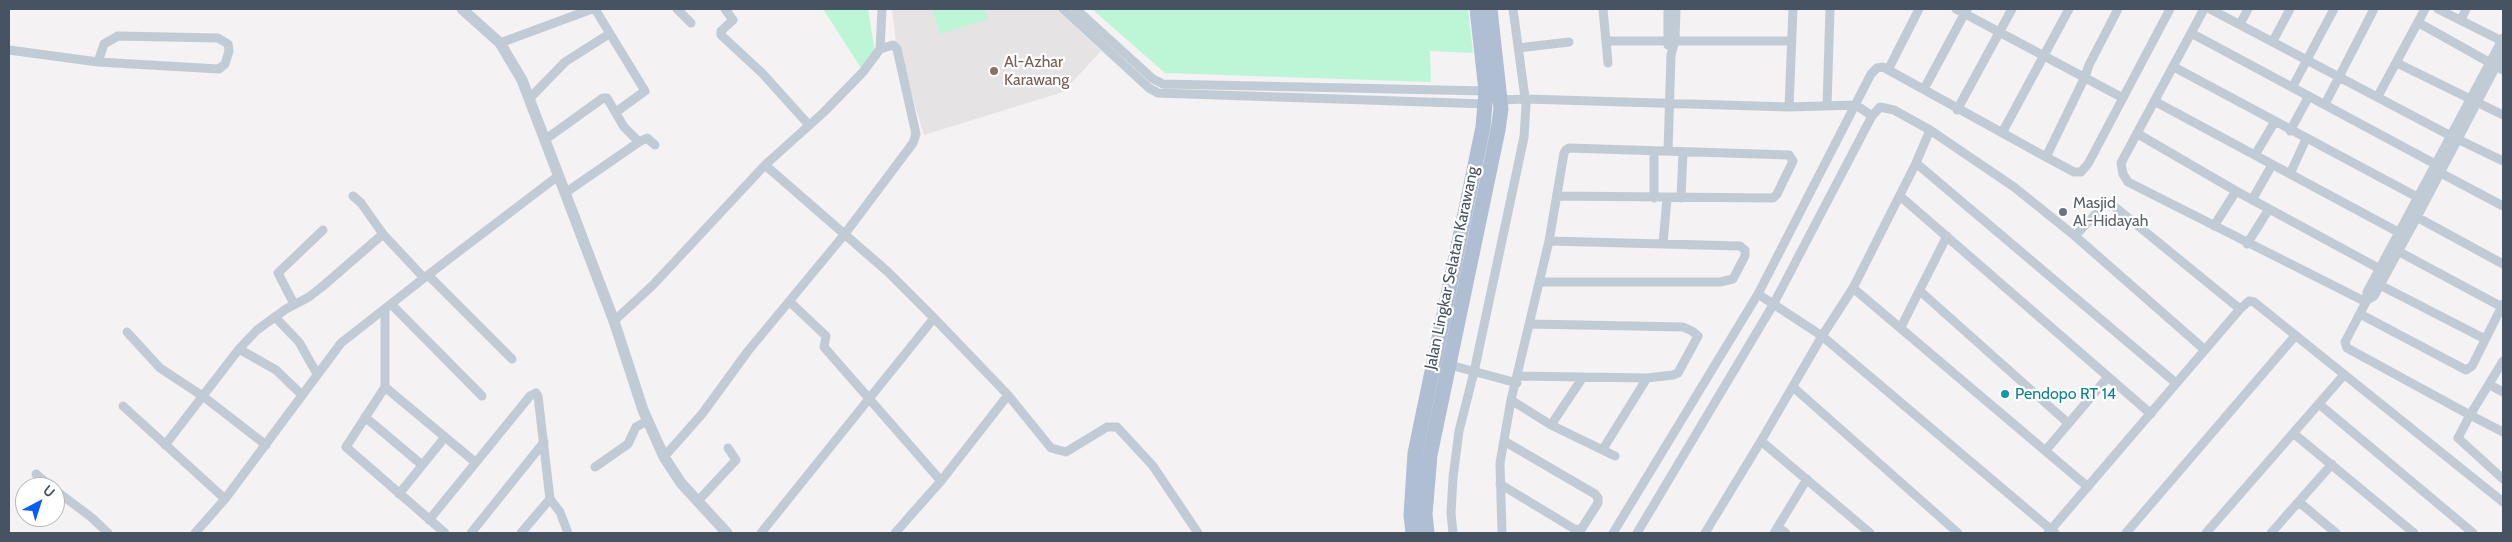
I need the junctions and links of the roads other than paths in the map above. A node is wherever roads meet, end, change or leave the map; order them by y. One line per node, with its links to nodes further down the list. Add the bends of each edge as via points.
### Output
1 (462, 9): 45 (street)
2 (594, 9): 38 (street); 45 (street)
3 (677, 9): 34 (street)
4 (725, 9): 82 (street, via 733,20 721,34)
5 (882, 9): 47 (street)
6 (1064, 9): 70 (street, via 1158,93)
7 (1076, 9): 62 (street, via 1153,79 1163,84)
8 (1477, 9): 66 (main road, Jalan Lingkar Selatan Karawang)
9 (1490, 9): 66 (main road, Jalan Lingkar Selatan Karawang)
10 (1513, 9): 46 (street)
11 (1603, 9): 41 (street)
12 (1668, 9): 40 (street)
13 (1676, 9): 40 (street)
14 (1794, 9): 42 (street)
15 (1830, 9): 75 (street)
16 (1919, 9): 57 (street)
17 (1956, 9): 31 (street)
18 (2012, 9): 36 (street)
19 (2069, 9): 50 (street)
20 (2118, 9): 58 (street)
21 (2204, 9): 37 (street)
22 (2210, 9): 35 (street)
23 (2248, 9): 35 (street)
24 (2290, 9): 43 (street)
25 (2334, 9): 51 (street)
26 (2374, 9): 59 (street)
27 (2425, 9): 33 (street)
28 (2438, 9): 32 (street)
29 (2466, 9): 32 (street)
30 (2168, 10): 67 (street)
31 (1966, 11): 36 (street); 61 (street)
32 (2461, 20): 39 (street)
33 (2419, 23): 53 (street); 55 (street)
34 (691, 24)
35 (2240, 24): 43 (street)
36 (2000, 33): 50 (street); 77 (street)
37 (2191, 33): 56 (street); 60 (street)
38 (609, 34): 65 (street, via 565,62); 78 (street, via 645,91)
39 (2502, 39): 55 (street)
40 (1671, 40): 41 (street); 42 (street); 71 (street)
41 (1607, 41): 54 (street)
42 (1792, 41): 76 (street)
43 (2273, 41): 51 (street)
44 (1569, 42): 46 (street)
45 (500, 43): 65 (street)
46 (1518, 48): 68 (street)
47 (880, 49): 82 (street, via 863,72); 121 (street, via 896,46 916,134 908,152)
48 (9, 50): 52 (street)
49 (2503, 53): 55 (street)
50 (2044, 55): 58 (street); 85 (street)
51 (2307, 60): 59 (street); 60 (street)
52 (98, 62): 52 (street, via 104,44 118,36 218,38 228,44 230,51 219,70)
53 (2398, 63): 64 (street); 69 (street)
54 (1608, 64)
55 (2496, 67): 69 (street)
56 (2174, 68): 72 (street); 81 (street)
57 (1888, 70): 61 (street); 74 (street, via 1877,68)
58 (2085, 77): 67 (street); 96 (street)
59 (2340, 77): 64 (street); 73 (street)
60 (2293, 86): 63 (street)
61 (1924, 90): 77 (street)
62 (1462, 92): 66 (street); 70 (street)
63 (2310, 96): 73 (street); 84 (street)
64 (2378, 96): 87 (street)
65 (530, 98): 88 (street)
66 (1491, 98): 68 (street); 70 (street); 142 (main road, Jalan Lingkar Selatan Karawang); 144 (main road, Jalan Lingkar Selatan Karawang, via 1498,130)
67 (2123, 98): 96 (street, via 2081,172 2074,172)
68 (1526, 99): 71 (street); 160 (street, via 1524,138)
69 (2473, 101): 79 (street); 87 (street)
70 (1463, 102)
71 (1669, 102): 76 (street); 93 (street)
72 (2156, 102): 86 (street); 95 (street)
73 (2325, 104): 101 (street)
74 (1856, 105): 75 (street); 80 (street); 135 (street)
75 (1827, 106): 76 (street)
76 (1789, 107)
77 (1957, 110): 85 (street)
78 (616, 112): 88 (street, via 607,98 603,98); 90 (street)
79 (2503, 115)
80 (1872, 116): 83 (street, via 1880,107 1894,110); 139 (street)
81 (2274, 123): 84 (street); 95 (street)
82 (810, 125): 99 (street)
83 (1930, 130): 98 (street); 123 (street, via 2014,188)
84 (2290, 131): 89 (street)
85 (2002, 133): 96 (street)
86 (2138, 134): 104 (street); 117 (street, via 2121,163 2120,169 2128,182)
87 (2454, 138): 97 (street); 101 (street)
88 (546, 139): 103 (street)
89 (2306, 139): 102 (street); 112 (street)
90 (639, 142): 91 (street, via 647,138); 105 (street)
91 (655, 145)
92 (1654, 151): 93 (street); 107 (street, via 1569,148 1564,153); 109 (street)
93 (1668, 151): 94 (street)
94 (1683, 152): 111 (street); 111 (street, via 1789,155 1793,161 1772,198)
95 (2255, 155): 100 (street)
96 (2046, 157)
97 (2503, 161)
98 (1916, 163): 108 (street); 167 (street)
99 (765, 165): 121 (street); 148 (street, via 653,285)
100 (2272, 165): 102 (street); 113 (street)
101 (2437, 169): 112 (street); 114 (street); 116 (street)
102 (2290, 174): 119 (street)
103 (558, 176): 105 (street); 130 (street)
104 (2236, 191): 113 (street); 117 (street)
105 (565, 192): 148 (street)
106 (353, 196): 120 (street)
107 (1557, 196): 109 (street); 124 (street)
108 (1900, 196): 122 (street); 133 (street)
109 (1654, 198): 110 (street)
110 (1667, 198): 111 (street); 125 (street)
111 (1681, 198)
112 (2419, 198): 116 (street)
113 (2252, 200): 115 (street)
114 (2503, 206)
115 (2269, 209): 126 (street); 129 (street)
116 (2414, 215): 119 (street); 127 (street); 128 (street)
117 (2214, 226): 126 (street)
118 (323, 230): 138 (street, via 278,274)
119 (2400, 233): 127 (street)
120 (383, 234): 130 (street); 138 (street, via 323,286)
121 (844, 235): 137 (street); 147 (street, via 888,272)
122 (1947, 236): 134 (street); 164 (street)
123 (2075, 236): 143 (street, via 2106,203 2110,203); 156 (street)
124 (1549, 241): 125 (street); 131 (street)
125 (1663, 244): 131 (street, via 1740,246 1745,250 1745,256 1729,281)
126 (2247, 244): 136 (street)
127 (2395, 250): 129 (street); 132 (street); 140 (street)
128 (2503, 264)
129 (2380, 268): 132 (street)
130 (426, 276): 141 (street); 157 (street)
131 (1540, 282): 149 (street)
132 (2376, 284): 136 (street, via 2368,292); 154 (street)
133 (1853, 288): 150 (street); 152 (street)
134 (1920, 291): 150 (street); 184 (street)
135 (1758, 294): 139 (street); 234 (street)
136 (2366, 301): 145 (street)
137 (790, 302): 176 (street, via 826,336 824,347); 198 (street)
138 (294, 304): 146 (street)
139 (1774, 305): 152 (street); 235 (street)
140 (2502, 305): 154 (street)
141 (388, 306): 161 (street, via 341,344); 169 (street); 174 (street)
142 (1446, 308): 144 (main road); 230 (main road, Jalan Lingkar Selatan Karawang, via 1415,453)
143 (2240, 309): 153 (street, via 2249,301 2254,302); 156 (street)
144 (1461, 312): 159 (main road, Jalan Lingkar Selatan Karawang)
145 (2360, 314): 154 (street, via 2463,370 2472,366); 181 (street, via 2345,342 2347,348)
146 (275, 317): 155 (street); 161 (street, via 299,342)
147 (934, 318): 173 (street); 176 (street)
148 (614, 321): 183 (street)
149 (1530, 324): 165 (street, via 1683,327 1698,336 1678,373); 166 (street)
150 (1901, 327): 196 (street)
151 (127, 332): 175 (street, via 160,368)
152 (1822, 336): 170 (street); 219 (street)
153 (2295, 336): 162 (street); 240 (street)
154 (2485, 339)
155 (239, 349): 172 (street, via 276,370); 175 (street)
156 (2204, 350): 167 (street)
157 (512, 359)
158 (2503, 361): 168 (street)
159 (1450, 366): 160 (street); 231 (main road, Jalan Lingkar Selatan Karawang, via 1430,455 1425,514)
160 (1474, 372): 166 (street); 232 (street, via 1453,478)
161 (318, 374): 172 (street)
162 (2343, 376): 178 (street); 216 (street)
163 (1584, 377): 165 (street); 166 (street); 185 (street)
164 (2108, 377): 180 (street); 184 (street)
165 (1647, 378): 195 (street)
166 (1517, 380): 177 (street)
167 (2176, 383): 180 (street)
168 (2490, 385): 171 (street); 181 (street)
169 (385, 387): 182 (street); 188 (street)
170 (1793, 387): 190 (street); 239 (street)
171 (2503, 392)
172 (302, 395): 193 (street)
173 (1008, 395): 207 (street); 229 (street, via 1050,448 1059,452 1066,452 1107,427 1117,427 1154,466)
174 (482, 396)
175 (204, 397): 192 (street); 193 (street)
176 (868, 399): 207 (street); 227 (street)
177 (1511, 400): 185 (street); 189 (street)
178 (2319, 404): 187 (street); 245 (street)
179 (123, 406): 192 (street)
180 (2151, 414): 209 (street)
181 (2470, 415): 186 (street); 206 (street, via 2458,438)
182 (365, 417): 200 (street); 210 (street, via 346,447)
183 (648, 420): 198 (street); 202 (street, via 636,427 628,444)
184 (2068, 423): 196 (street)
185 (1551, 425): 195 (street)
186 (2503, 432)
187 (2293, 433): 201 (street); 241 (street)
188 (445, 437): 199 (street); 200 (street)
189 (1504, 441): 208 (street); 208 (street, via 1595,494 1598,503 1582,528 1576,530)
190 (1762, 441): 205 (street); 236 (street)
191 (544, 442): 199 (street, via 538,396 533,392); 213 (street); 223 (street)
192 (166, 445): 212 (street)
193 (266, 445): 212 (street)
194 (728, 448): 214 (street, via 736,460)
195 (1603, 449): 197 (street)
196 (2046, 450): 209 (street)
197 (1615, 456)
198 (664, 457): 214 (street)
199 (475, 462): 217 (street)
200 (422, 464): 210 (street)
201 (2332, 464): 215 (street); 244 (street)
202 (595, 467)
203 (36, 474): 204 (street)
204 (39, 477)
205 (1807, 479): 218 (street); 238 (street)
206 (2503, 479)
207 (941, 481): 228 (street)
208 (1500, 484): 233 (street)
209 (2088, 487): 219 (street)
210 (399, 494): 217 (street)
211 (65, 498): 220 (street)
212 (225, 499): 221 (street)
213 (550, 499): 224 (street); 225 (street, via 560,512)
214 (697, 502): 226 (street)
215 (2299, 502): 242 (street); 243 (street)
216 (2503, 502)
217 (429, 520): 222 (street)
218 (1776, 530): 237 (street)
219 (2052, 532)
220 (108, 533)
221 (195, 533)
222 (445, 533)
223 (471, 533)
224 (521, 533)
225 (568, 533)
226 (726, 533)
227 (761, 533)
228 (895, 533)
229 (1198, 533)
230 (1413, 533)
231 (1427, 533)
232 (1453, 533)
233 (1502, 533)
234 (1613, 533)
235 (1636, 533)
236 (1705, 533)
237 (1786, 533)
238 (1870, 533)
239 (1958, 533)
240 (2126, 533)
241 (2206, 533)
242 (2271, 533)
243 (2336, 533)
244 (2414, 533)
245 (2473, 533)

